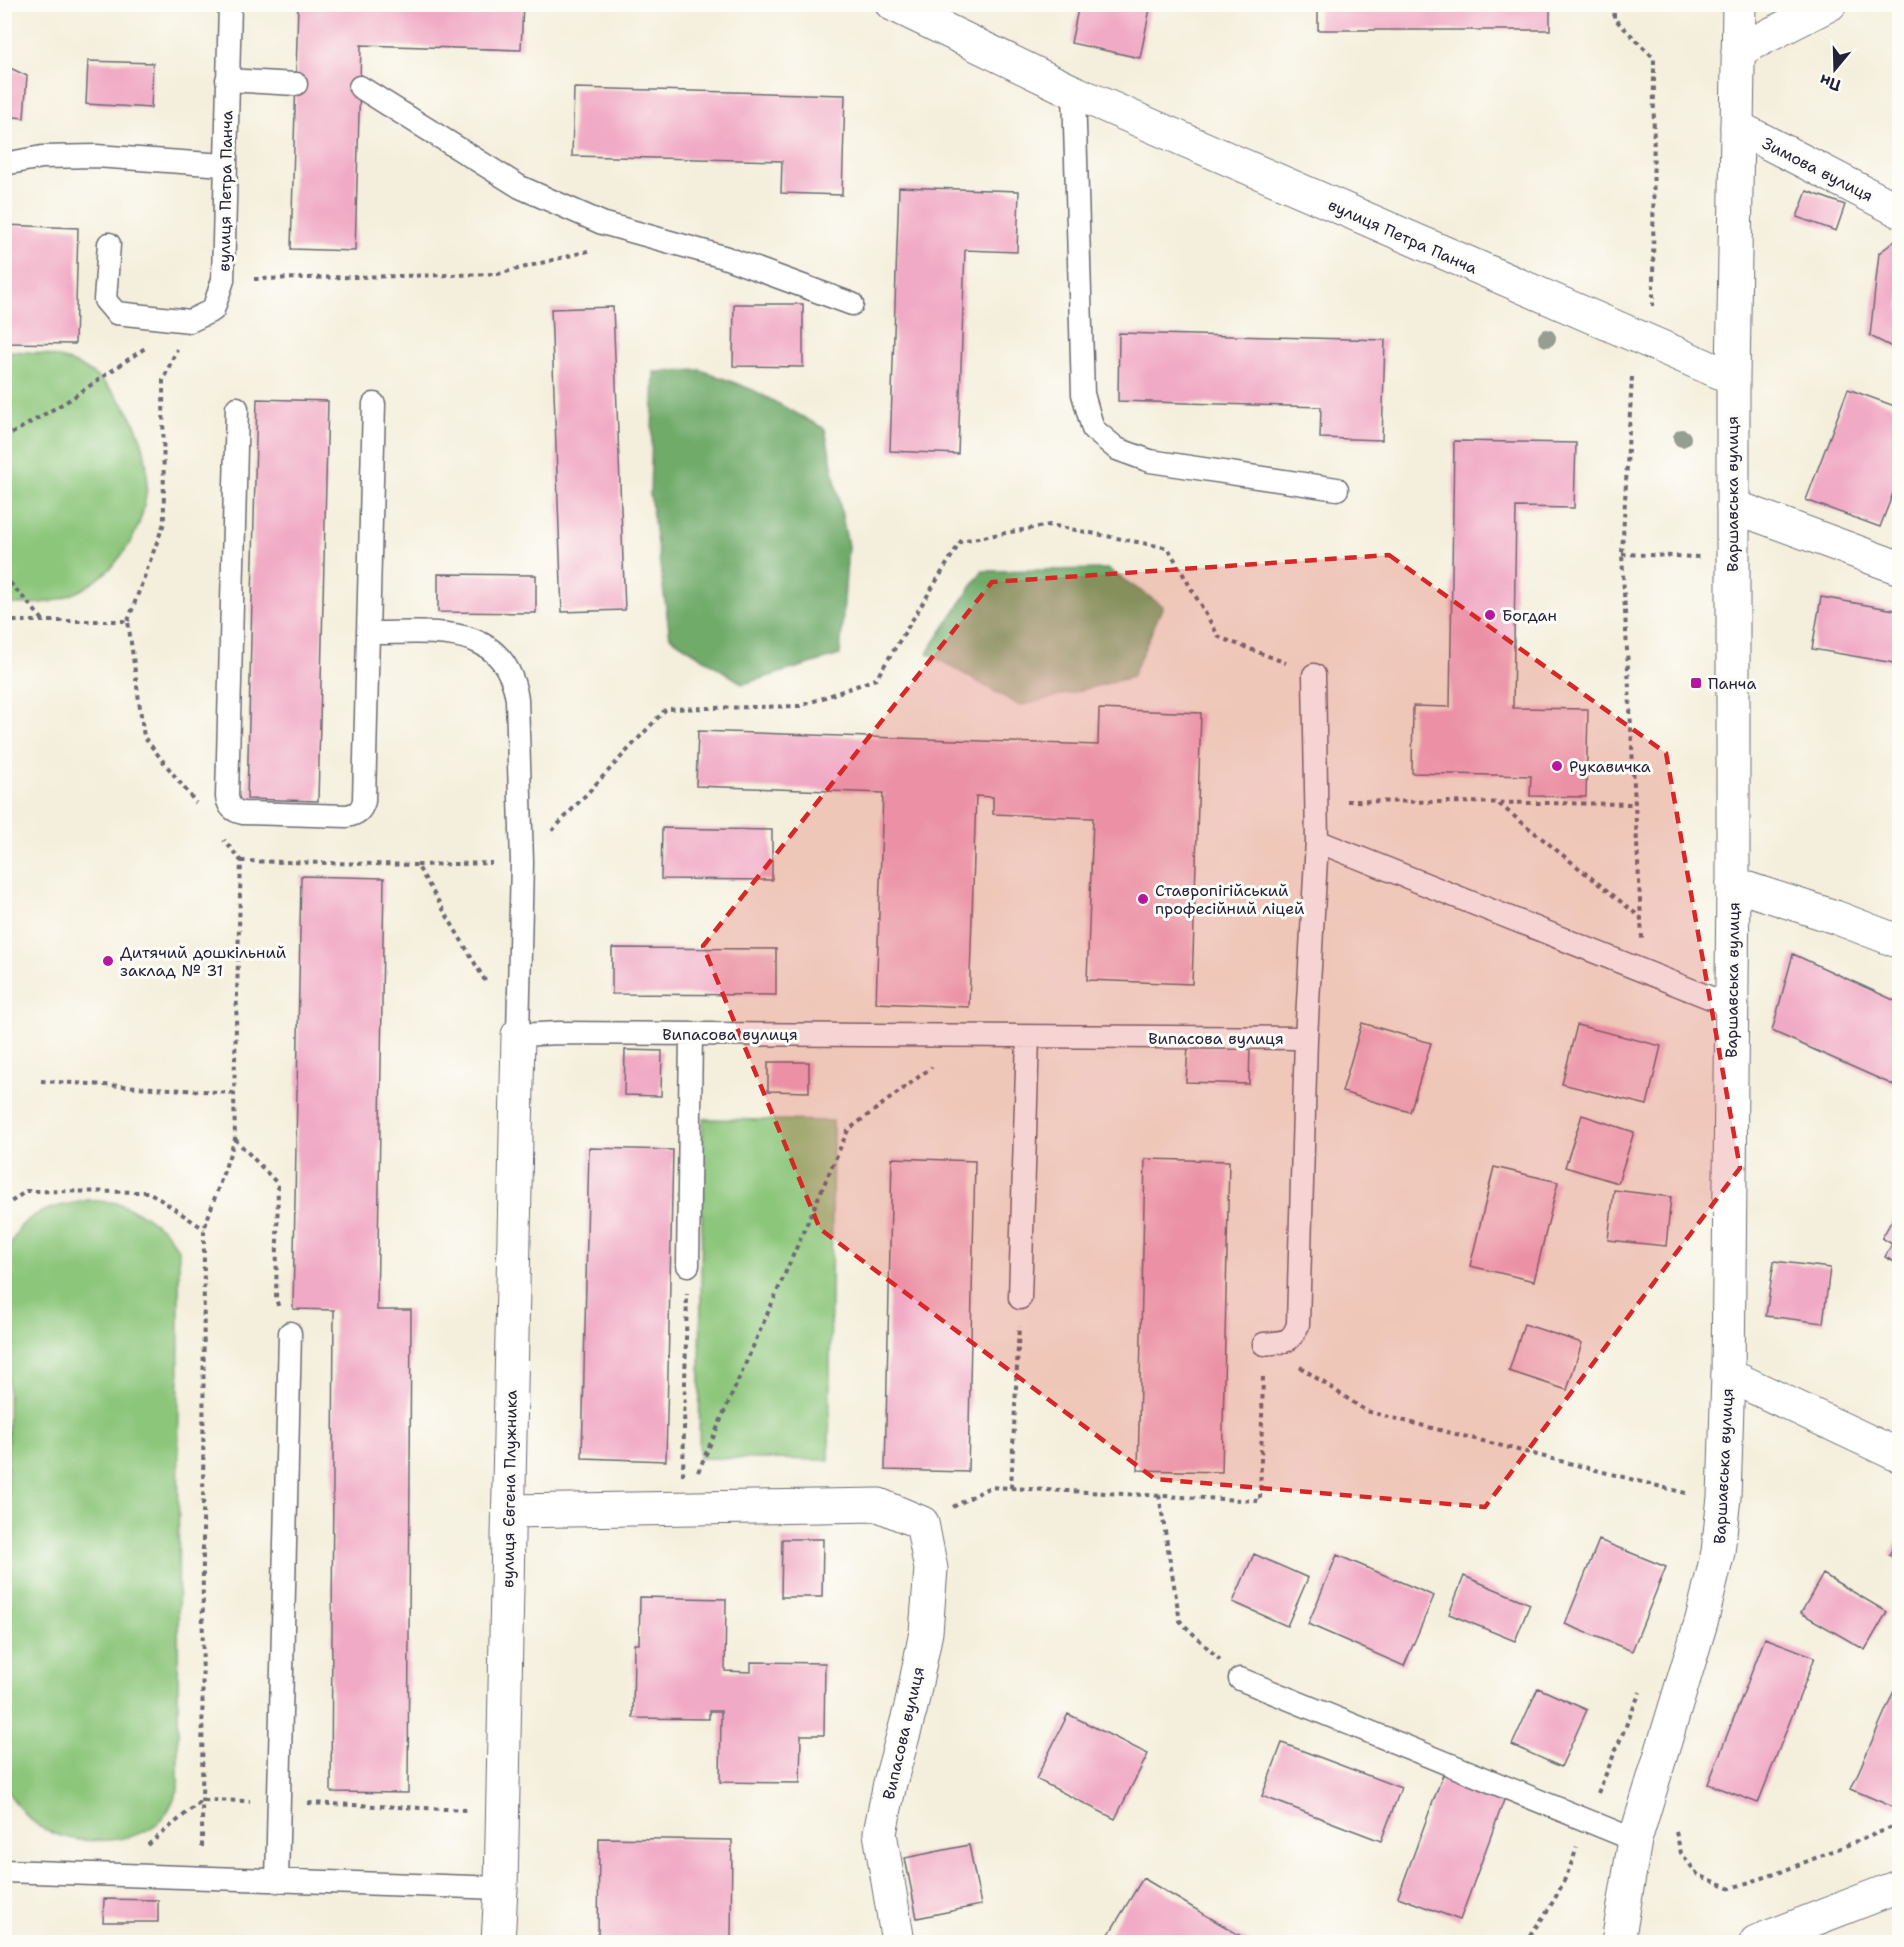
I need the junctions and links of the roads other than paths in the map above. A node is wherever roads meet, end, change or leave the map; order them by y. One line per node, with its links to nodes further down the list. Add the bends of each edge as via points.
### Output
1 (230, 4): 6 (lane, вулиця Петра Панча)
2 (892, 4): 9 (street, вулиця Петра Панча)
3 (1739, 4): 5 (street, Варшавська вулиця)
4 (1830, 4): 5 (street)
5 (1738, 51): 10 (street, Варшавська вулиця)
6 (227, 80): 7 (lane); 12 (lane, вулиця Петра Панча)
7 (296, 84)
8 (360, 87): 15 (lane, via 530,191 602,223 724,257)
9 (1074, 92): 16 (street, вулиця Петра Панча); 19 (lane, via 1083,394 1093,429 1117,449 1150,461)
10 (1737, 127): 13 (street, Зимова вулиця); 16 (street, Варшавська вулиця)
11 (4, 164): 12 (lane, via 42,157 96,156)
12 (225, 165): 14 (lane, вулиця Петра Панча, via 223,280 213,310 190,321 116,313 105,300)
13 (1899, 211)
14 (109, 244)
15 (852, 304)
16 (1733, 378): 20 (street, Варшавська вулиця)
17 (374, 404): 22 (lane)
18 (237, 408): 22 (lane, via 227,797 235,811 347,816 361,809)
19 (1337, 489)
20 (1732, 506): 21 (street); 25 (street, Варшавська вулиця)
21 (1899, 568)
22 (368, 633): 29 (lane, via 469,637 497,654 514,683 522,862)
23 (1314, 675): 24 (lane, Випасова вулиця)
24 (1317, 840): 27 (lane); 31 (lane, Випасова вулиця)
25 (1733, 884): 26 (street); 27 (street, Варшавська вулиця)
26 (1899, 942)
27 (1731, 1006): 36 (street, Варшавська вулиця)
28 (691, 1034): 29 (lane, Випасова вулиця); 30 (lane, Випасова вулиця); 32 (lane)
29 (518, 1035): 38 (street, вулиця Євгена Плужника)
30 (1028, 1037): 31 (lane, Випасова вулиця); 33 (lane)
31 (1306, 1038): 35 (lane, via 1298,1324 1295,1334 1286,1342)
32 (688, 1265)
33 (1020, 1298)
34 (290, 1333): 42 (lane)
35 (1264, 1344)
36 (1728, 1375): 37 (street); 40 (street, Варшавська вулиця, via 1718,1552 1702,1619)
37 (1899, 1456)
38 (509, 1511): 43 (street, вулиця Євгена Плужника); 46 (street, Випасова вулиця, via 879,1505 922,1523 931,1569 926,1632 880,1833)
39 (1240, 1679): 40 (lane)
40 (1635, 1840): 47 (street, Варшавська вулиця)
41 (4, 1871): 42 (lane)
42 (277, 1881): 43 (lane)
43 (501, 1888): 45 (street, вулиця Євгена Плужника)
44 (1895, 1892): 48 (street)
45 (498, 1942)
46 (898, 1942)
47 (1618, 1942)
48 (1756, 1942)

